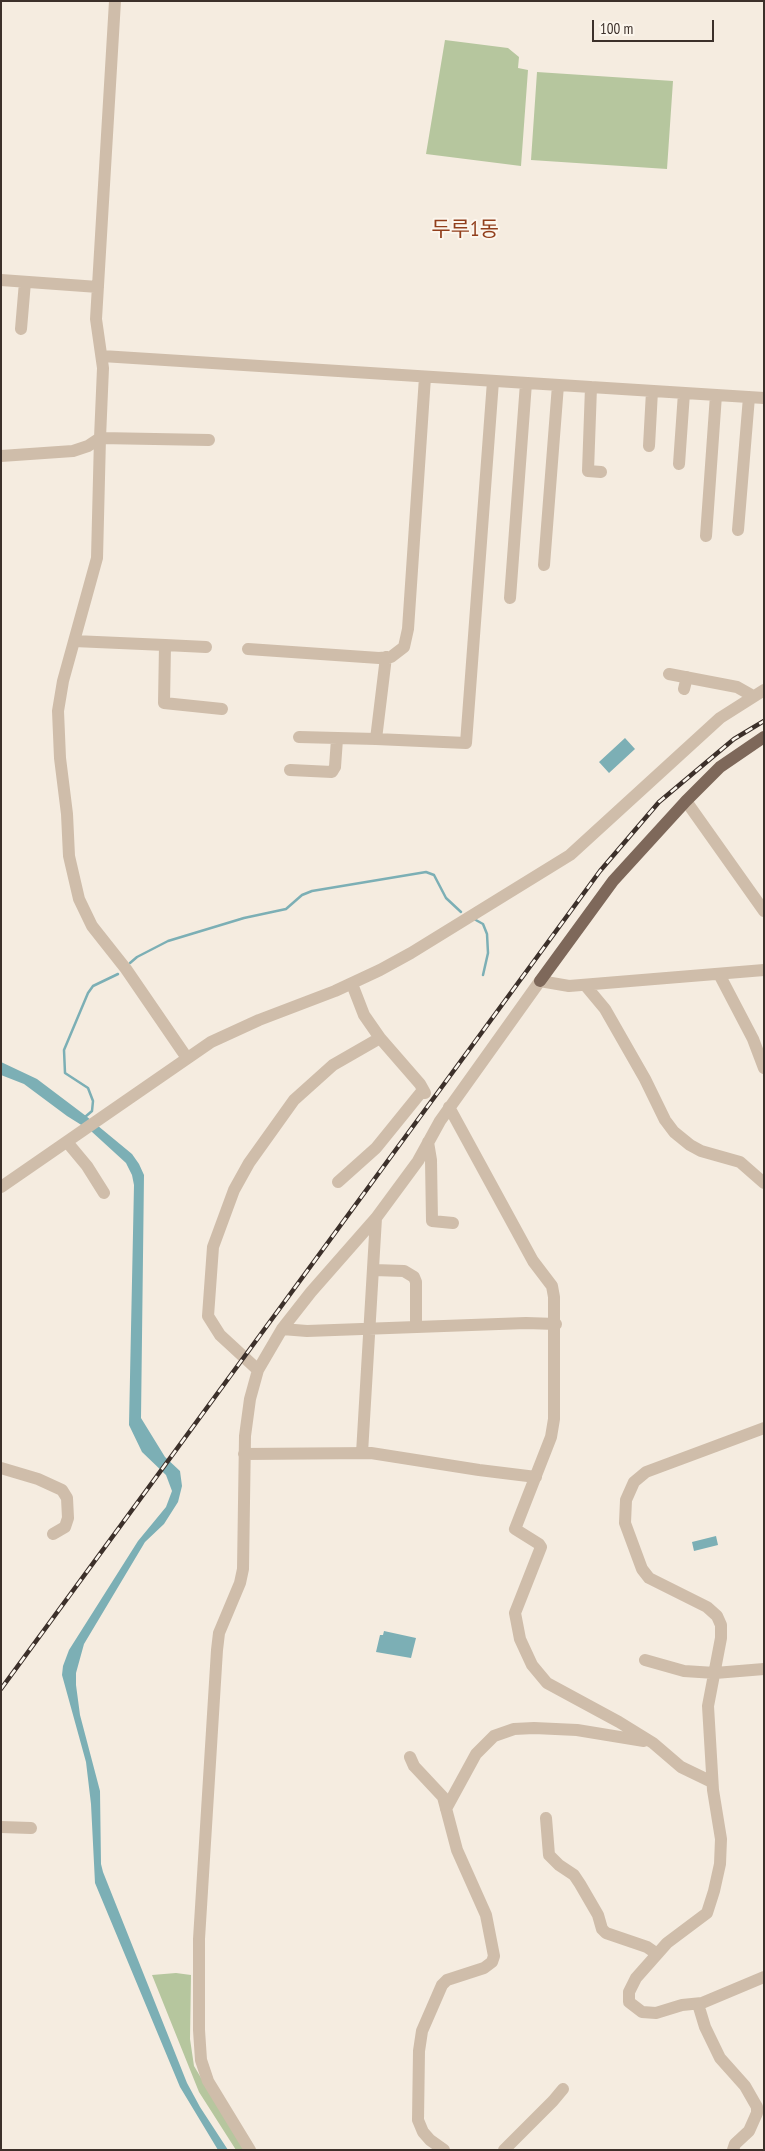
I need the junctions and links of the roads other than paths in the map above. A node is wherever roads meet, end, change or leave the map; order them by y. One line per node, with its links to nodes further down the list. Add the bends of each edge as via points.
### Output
1 (115, 1): 4 (street)
2 (1, 280): 3 (street)
3 (25, 282): 4 (street); 5 (street)
4 (98, 287): 6 (street, via 96,319)
5 (21, 329)
6 (102, 356): 7 (street); 17 (street)
7 (425, 377): 8 (street); 31 (street, via 406,640 400,651)
8 (493, 381): 9 (street); 38 (street, via 466,743)
9 (526, 383): 10 (street); 26 (street)
10 (558, 385): 11 (street); 25 (street)
11 (591, 387): 12 (street); 22 (street, via 588,471)
12 (652, 391): 13 (street); 19 (street)
13 (684, 393): 14 (street); 21 (street)
14 (716, 395): 15 (street); 24 (street)
15 (749, 397): 16 (street); 23 (street)
16 (764, 398)
17 (100, 438): 18 (street); 20 (street, via 73,451); 27 (street, via 97,558)
18 (209, 440)
19 (648, 446)
20 (1, 456)
21 (679, 464)
22 (600, 472)
23 (738, 530)
24 (706, 536)
25 (544, 566)
26 (510, 598)
27 (74, 641): 28 (street); 48 (street, via 58,711 73,879 92,926)
28 (165, 645): 29 (street); 34 (street, via 164,703)
29 (206, 646)
30 (248, 649): 31 (street)
31 (386, 658): 38 (street)
32 (669, 674): 33 (street, via 685,683 738,687)
33 (758, 693): 45 (street, via 720,718 570,855 411,953)
34 (222, 708)
35 (299, 737): 37 (street)
36 (764, 737): 40 (main road, via 720,767)
37 (337, 739): 38 (street); 39 (street, via 332,772)
38 (376, 739)
39 (290, 770)
40 (686, 801): 41 (street); 44 (main road, via 612,881)
41 (764, 911)
42 (764, 970): 43 (street)
43 (719, 974): 46 (street); 49 (street, via 753,1039)
44 (540, 981): 46 (street); 50 (street)
45 (352, 984): 47 (street, via 364,1015); 48 (street, via 232,1032)
46 (585, 985): 54 (street, via 605,1009 674,1132 701,1151 740,1162)
47 (380, 1038): 53 (street, via 424,1091 376,1148); 64 (street, via 333,1065 294,1100 234,1190 213,1247 208,1316 220,1335)
48 (187, 1058): 51 (street)
49 (764, 1068)
50 (449, 1107): 52 (street); 60 (street, via 533,1261 552,1286)
51 (67, 1142): 55 (street); 56 (street)
52 (428, 1142): 57 (street); 58 (street, via 432,1160 432,1221)
53 (338, 1182)
54 (764, 1182)
55 (1, 1187)
56 (104, 1194)
57 (376, 1218): 59 (street); 63 (street)
58 (453, 1223)
59 (374, 1270): 61 (street, via 404,1271 414,1277); 62 (street)
60 (556, 1324): 61 (street); 69 (street, via 552,1437)
61 (416, 1327): 62 (street)
62 (370, 1328): 63 (street); 66 (street)
63 (282, 1330): 64 (street)
64 (258, 1370): 67 (street, via 250,1399)
65 (764, 1428): 73 (street, via 646,1472 634,1482 626,1500 625,1523 642,1569 649,1578 707,1607 717,1616 721,1638)
66 (362, 1453): 67 (street); 69 (street)
67 (244, 1454): 85 (street, via 243,1569 219,1633 217,1650 199,1939 199,2030 201,2060 208,2081)
68 (1, 1468): 70 (street, via 62,1490 67,1498 68,1518 65,1527)
69 (536, 1477): 74 (street, via 515,1529 541,1547 515,1613 520,1639 532,1665 548,1683)
70 (53, 1534)
71 (645, 1660): 73 (street, via 684,1671)
72 (764, 1669): 73 (street)
73 (715, 1673): 76 (street, via 708,1706)
74 (653, 1743): 76 (street, via 681,1767); 77 (street, via 577,1730 514,1729 487,1741 476,1754)
75 (410, 1757): 77 (street, via 414,1766 443,1798)
76 (712, 1782): 81 (street, via 721,1839 720,1864 707,1913)
77 (446, 1809): 86 (street, via 457,1850 486,1915 494,1956 484,1968 447,1980 442,1985 422,2031 418,2051 418,2120 423,2132)
78 (546, 1818): 81 (street, via 549,1855 580,1884 598,1915 602,1929 647,1946)
79 (1, 1828): 80 (street)
80 (31, 1828)
81 (657, 1954): 83 (street, via 636,1978 629,1992 629,2002 642,2012 656,2013)
82 (764, 1977): 83 (street)
83 (698, 2004): 88 (street, via 720,2058 745,2086 757,2107 749,2131)
84 (563, 2088): 87 (street)
85 (250, 2150)
86 (444, 2150)
87 (504, 2150)
88 (733, 2150)

